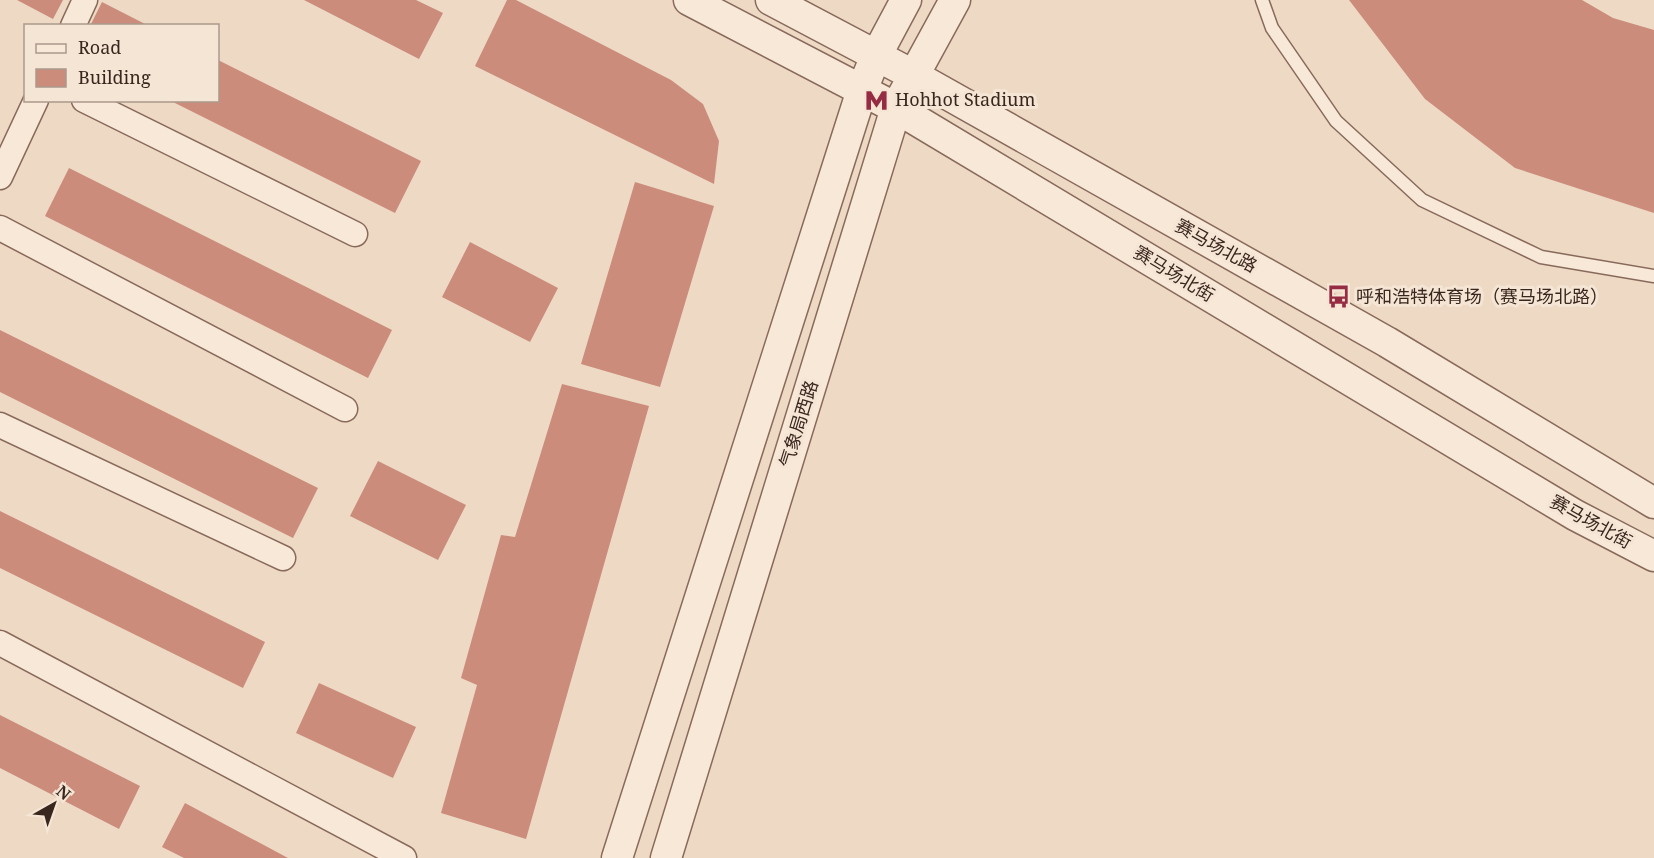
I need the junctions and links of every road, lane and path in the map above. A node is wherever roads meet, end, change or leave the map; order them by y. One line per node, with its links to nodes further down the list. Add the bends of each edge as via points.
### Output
1 (85, 0): 7 (street)
2 (689, 0): 10 (street, 赛马场北街)
3 (771, 0): 8 (street, 赛马场北路)
4 (906, 0): 8 (street)
5 (955, 0): 9 (street, 气象局西路)
6 (1262, 0): 17 (lane, via 1272,28 1336,121 1422,200 1541,257)
7 (74, 24)
8 (875, 58): 9 (street, 赛马场北路); 10 (street)
9 (915, 76): 13 (street, 气象局西路); 20 (street, 赛马场北路, via 1387,342)
10 (862, 90): 13 (street, 赛马场北街); 25 (street)
11 (35, 102): 14 (street)
12 (88, 102): 16 (street)
13 (896, 108): 21 (street, 赛马场北街, via 1575,515); 26 (street, 气象局西路)
14 (0, 177)
15 (0, 228): 18 (street)
16 (355, 234)
17 (1654, 276)
18 (345, 409)
19 (0, 425): 22 (street)
20 (1654, 503)
21 (1654, 556)
22 (283, 558)
23 (0, 643): 24 (street)
24 (404, 858)
25 (617, 858)
26 (666, 858)

